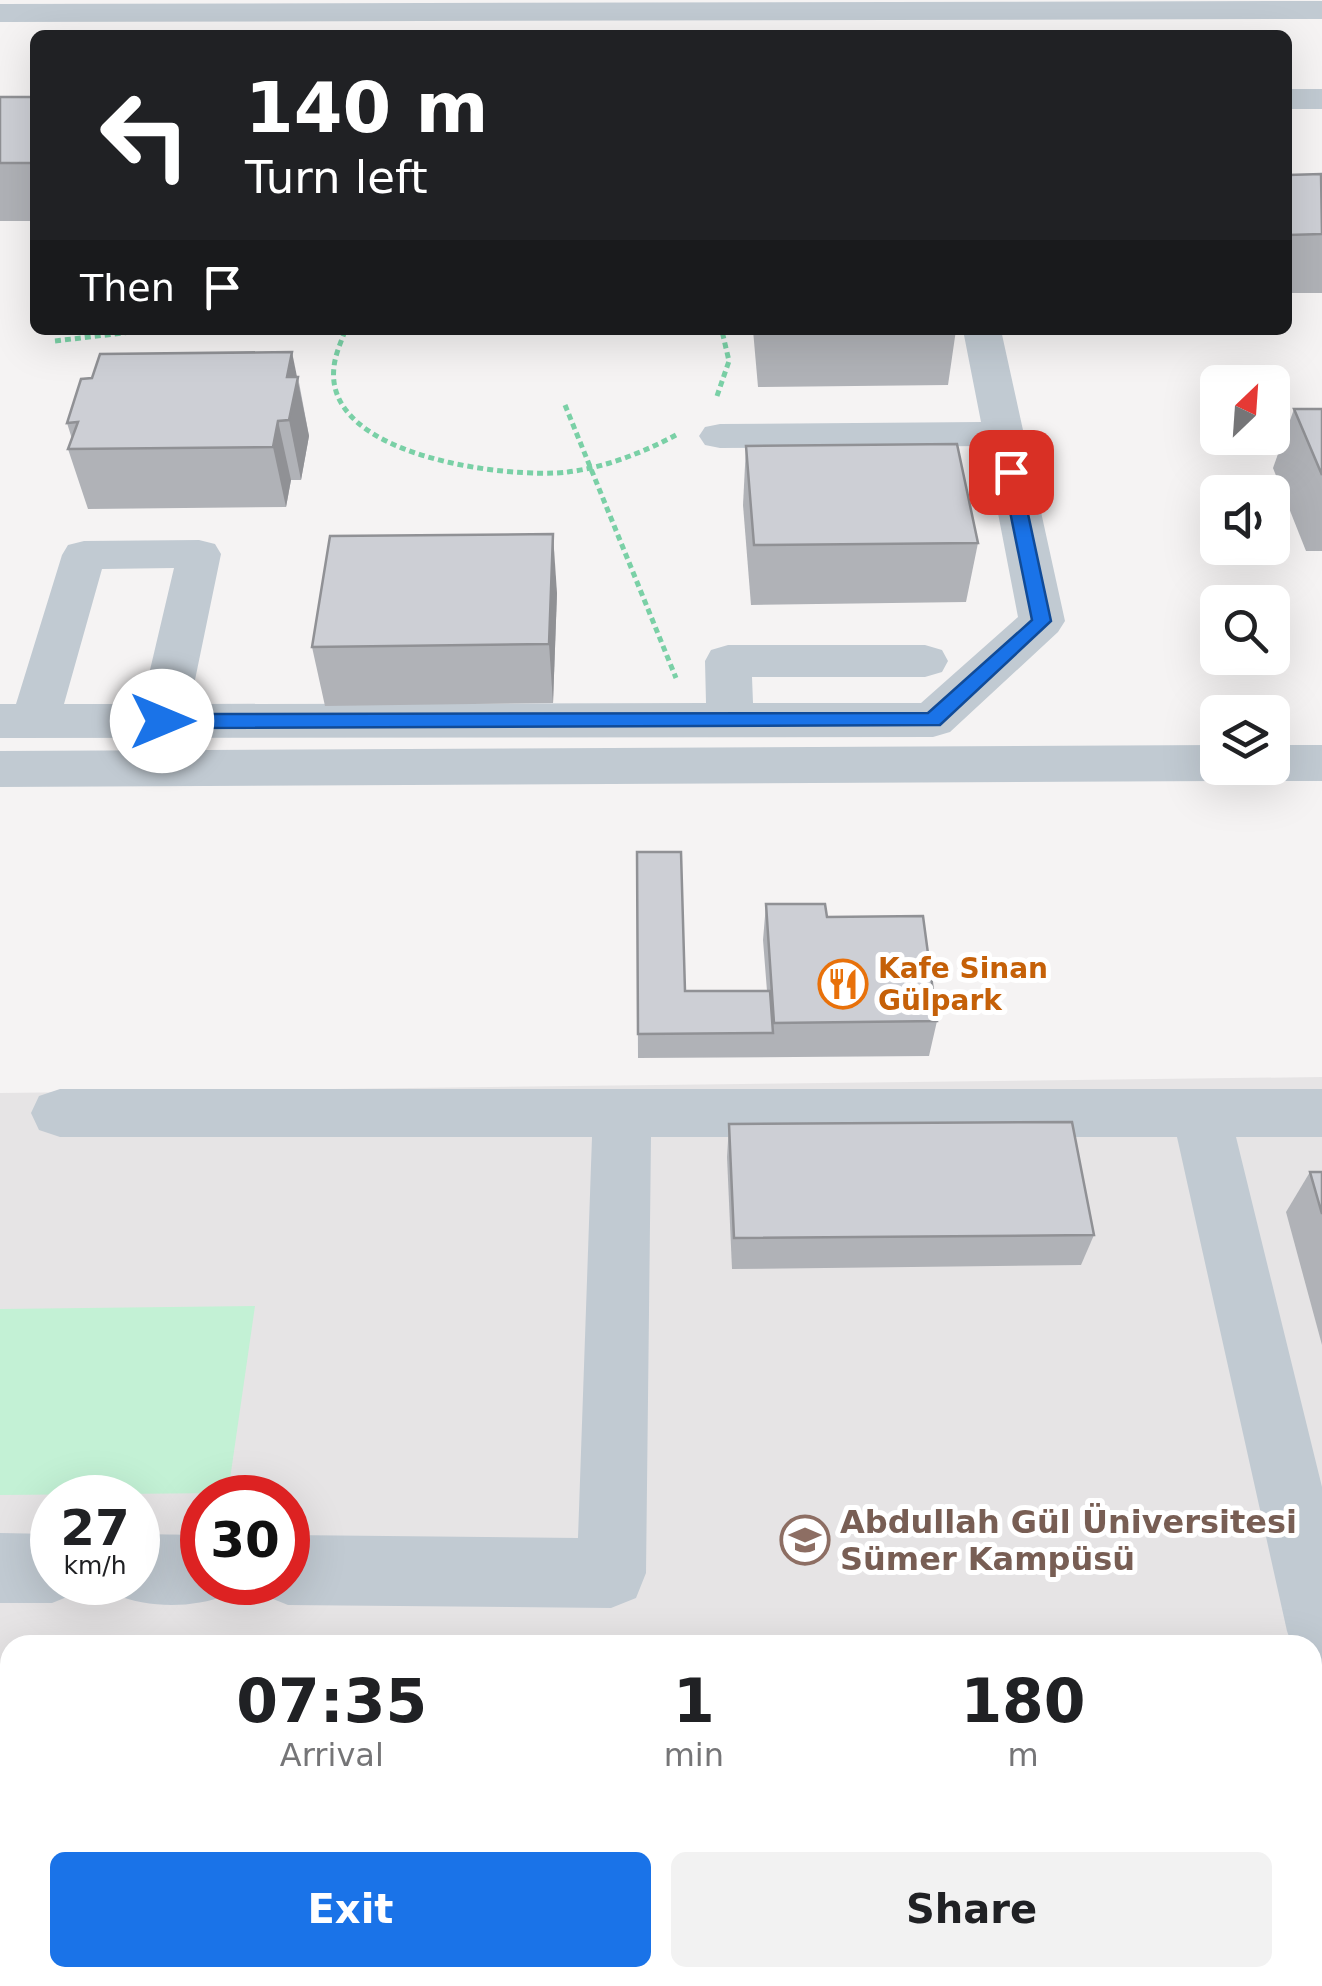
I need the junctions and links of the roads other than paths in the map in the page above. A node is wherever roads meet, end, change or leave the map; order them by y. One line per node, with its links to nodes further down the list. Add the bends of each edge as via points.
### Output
1 (1226, 5): 2 (street); 3 (street)
2 (1322, 10)
3 (0, 13)
4 (1292, 38): 5 (street)
5 (1322, 38)
6 (0, 39): 7 (street)
7 (30, 39)
8 (1292, 99): 9 (street)
9 (1322, 99)
10 (983, 335): 11 (street)
11 (1003, 434): 12 (street); 14 (street, via 1042,621 933,720)
12 (720, 436)
13 (925, 661): 14 (street, via 728,661)
14 (712, 720): 16 (street)
15 (17, 721): 16 (street); 16 (street, via 84,555 199,554)
16 (162, 721)
17 (1200, 763): 20 (street)
18 (1290, 763): 19 (street)
19 (1322, 763)
20 (0, 769)
21 (60, 1113): 23 (street)
22 (1201, 1113): 23 (street); 24 (street); 28 (street)
23 (622, 1114): 27 (street, via 611,1573)
24 (1322, 1114)
25 (0, 1568): 26 (street)
26 (30, 1568)
27 (310, 1570)
28 (1322, 1630)

